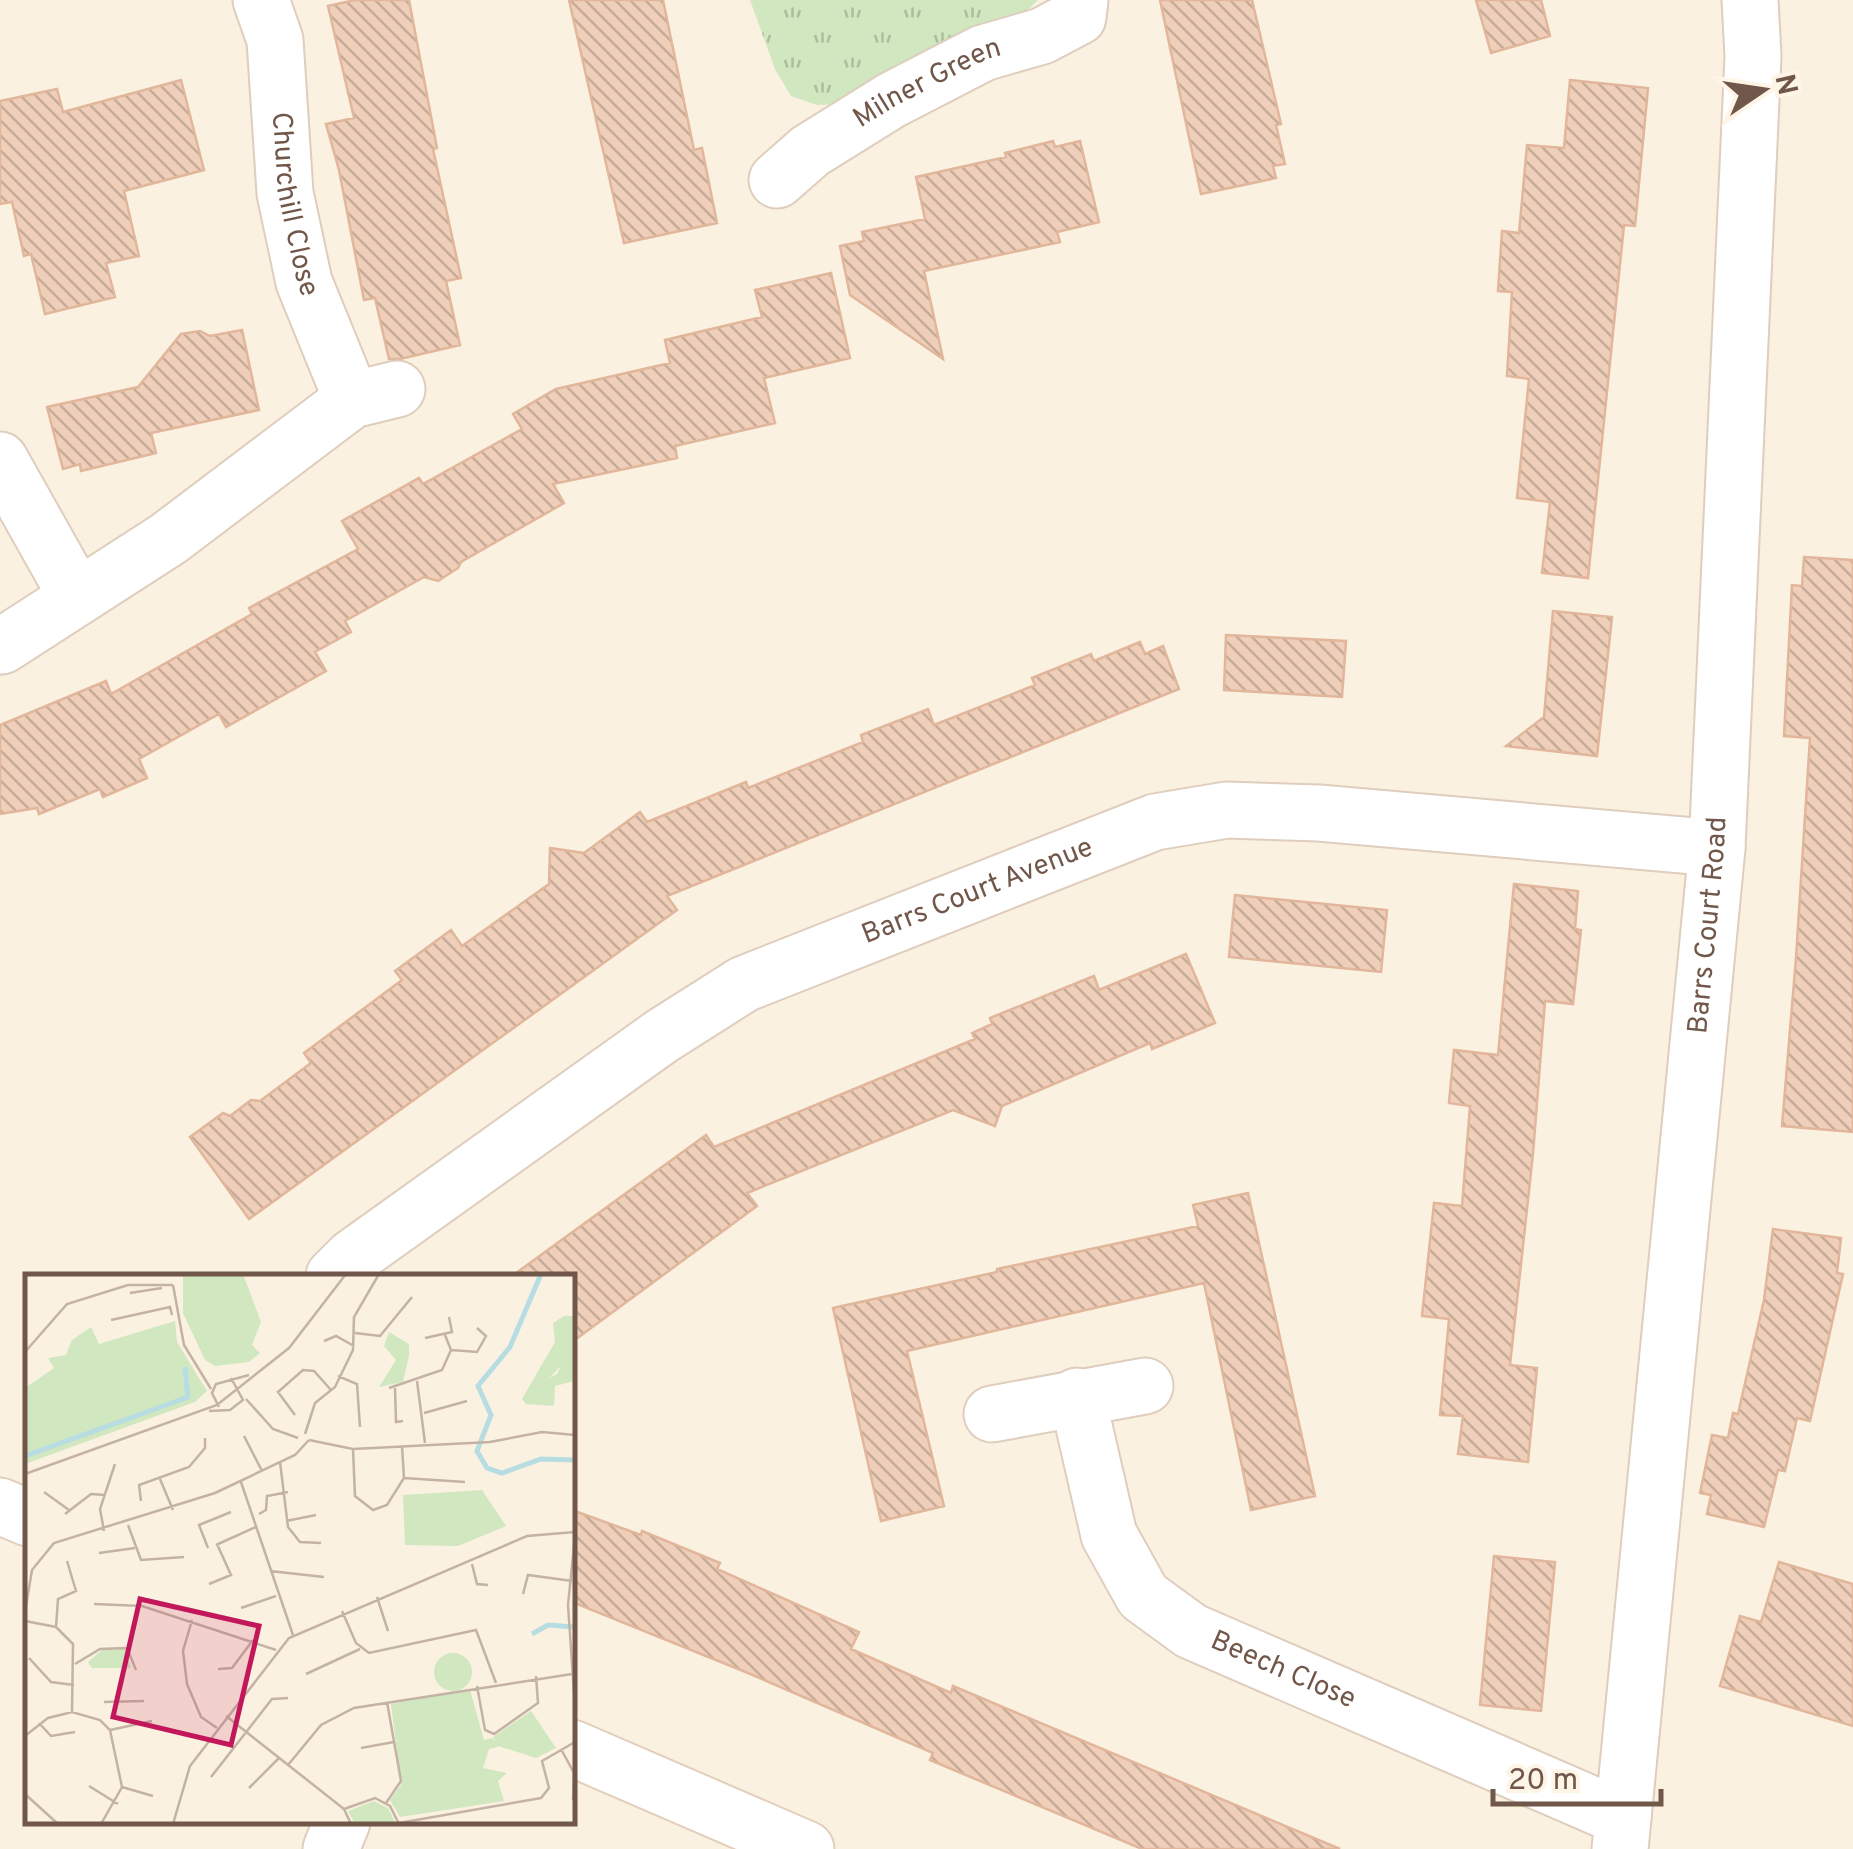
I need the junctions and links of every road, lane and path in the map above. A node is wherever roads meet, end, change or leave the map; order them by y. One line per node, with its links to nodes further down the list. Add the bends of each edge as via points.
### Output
1 (260, 0): 6 (street, Churchill Close, via 276,40 285,193 304,282 374,394)
2 (1080, 0): 4 (street, Milner Green, via 1078,17 1042,36 982,53 892,100)
3 (1750, 0): 8 (street, Barrs Court Road, via 1753,56)
4 (777, 180)
5 (0, 460): 6 (street)
6 (77, 597): 7 (street, Churchill Close)
7 (2, 646)
8 (1718, 848): 9 (street, Barrs Court Avenue, via 1264,811 1156,822 744,984 538,1124); 17 (street, Barrs Court Road)
9 (336, 1274)
10 (1145, 1386): 11 (street)
11 (1077, 1396): 12 (street); 17 (street, Beech Close, via 1109,1536 1143,1596 1191,1631)
12 (992, 1414)
13 (0, 1506): 14 (street)
14 (25, 1517)
15 (575, 1749): 19 (street)
16 (341, 1824): 18 (street)
17 (1622, 1833)
18 (330, 1849)
19 (806, 1849)

